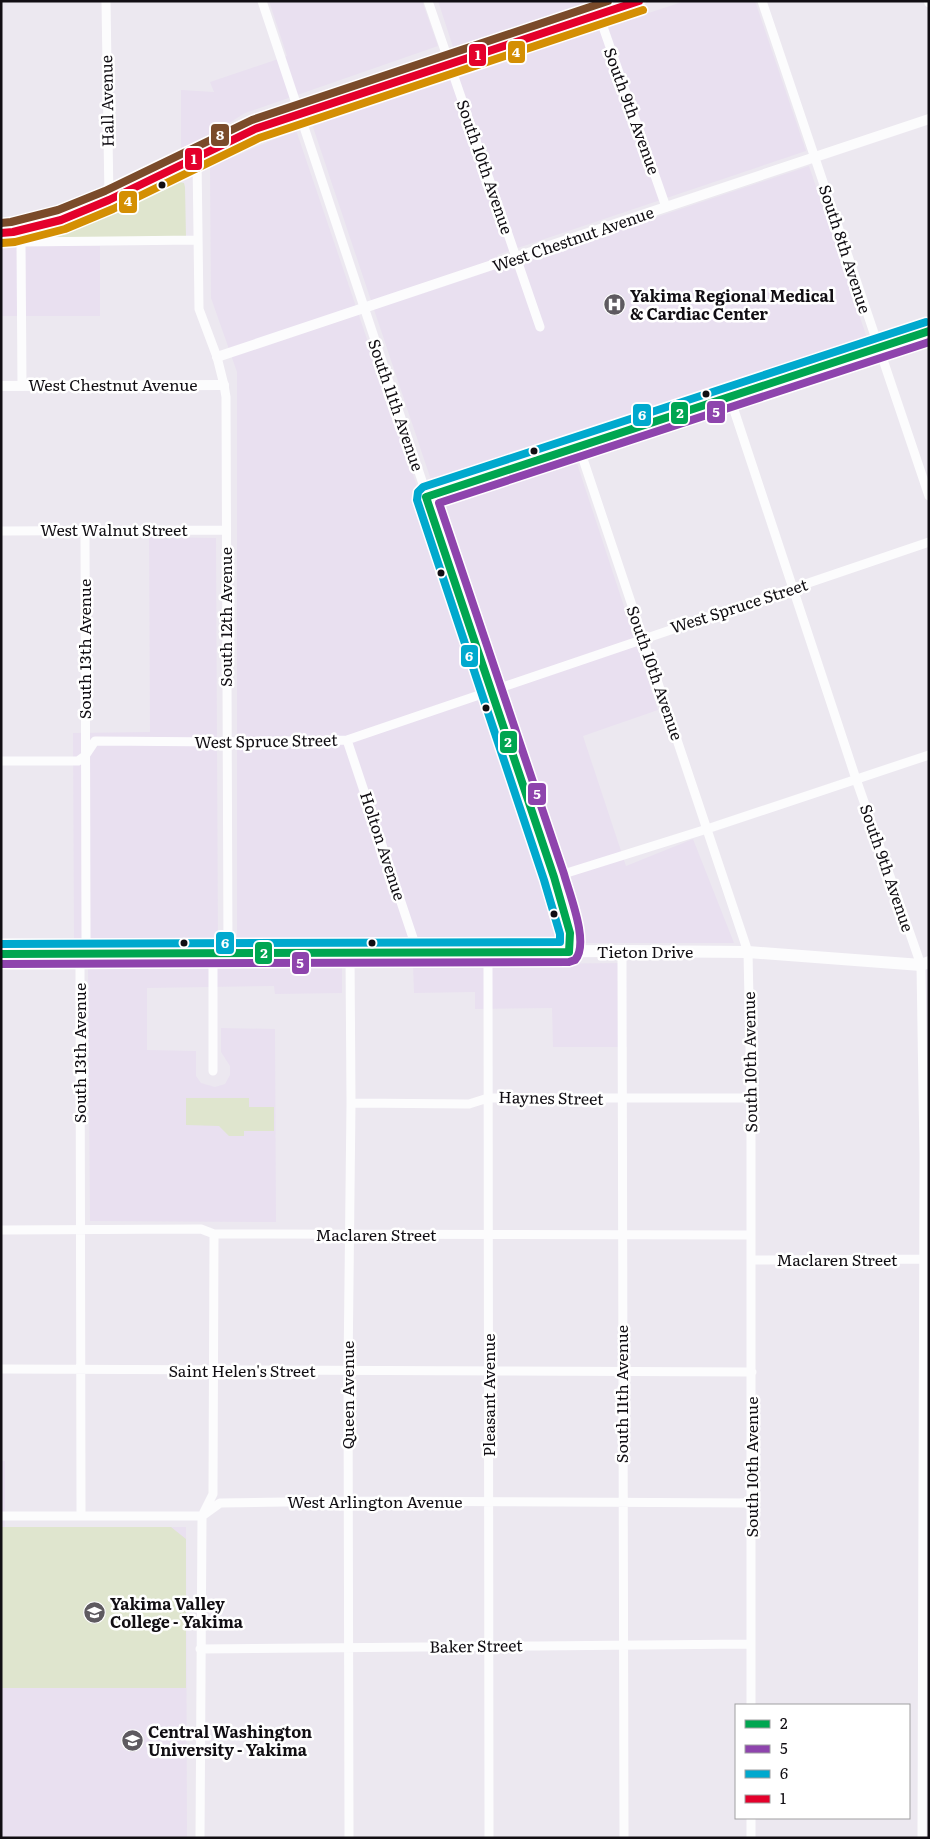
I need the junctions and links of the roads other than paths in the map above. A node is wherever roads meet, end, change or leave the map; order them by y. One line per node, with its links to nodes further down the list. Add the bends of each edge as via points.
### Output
1 (106, 1): 13 (street, Hall Avenue)
2 (262, 1): 9 (street, South 11th Avenue)
3 (428, 1): 8 (street, South 10th Avenue)
4 (594, 1): 7 (street, South 9th Avenue)
5 (640, 1): 7 (main road)
6 (762, 1): 11 (street, South 8th Avenue)
7 (598, 15): 8 (main road); 14 (street, South 9th Avenue)
8 (450, 64): 9 (main road); 17 (street, South 10th Avenue)
9 (299, 115): 12 (main road, via 229,140); 18 (street, South 11th Avenue)
10 (929, 119): 11 (street, West Chestnut Avenue)
11 (814, 156): 14 (street, West Chestnut Avenue); 21 (street, South 8th Avenue)
12 (197, 158): 13 (main road); 16 (street, South 12th Avenue)
13 (108, 200): 15 (main road)
14 (666, 207): 17 (street, West Chestnut Avenue)
15 (12, 236): 16 (street); 25 (street)
16 (198, 240): 22 (street, South 12th Avenue, via 199,309)
17 (516, 258): 18 (street, West Chestnut Avenue); 19 (street, South 10th Avenue)
18 (364, 309): 22 (street, West Chestnut Avenue); 29 (street, South 11th Avenue)
19 (540, 327)
20 (929, 331): 21 (street)
21 (878, 348): 26 (street); 28 (street, South 8th Avenue)
22 (217, 357): 23 (street, South 12th Avenue)
23 (224, 385): 25 (street, West Chestnut Avenue); 31 (street, South 12th Avenue)
24 (1, 386): 25 (street, West Chestnut Avenue)
25 (22, 386)
26 (730, 398): 27 (street); 34 (street, South 9th Avenue)
27 (579, 447): 29 (street); 35 (street, South 10th Avenue)
28 (929, 496)
29 (426, 497): 36 (street, South 11th Avenue)
30 (85, 530): 31 (street, West Walnut Street); 32 (street, West Walnut Street); 40 (street, South 13th Avenue)
31 (226, 530): 38 (street, South 12th Avenue)
32 (1, 531)
33 (929, 542): 34 (street, West Spruce Street)
34 (793, 588): 35 (street, West Spruce Street); 42 (street, South 9th Avenue)
35 (642, 638): 36 (street, West Spruce Street); 43 (street, South 10th Avenue)
36 (491, 690): 37 (street, West Spruce Street); 44 (street, South 11th Avenue)
37 (347, 740): 38 (street, West Spruce Street); 46 (street, Holton Avenue)
38 (227, 742): 40 (street, West Spruce Street, via 95,741); 50 (street, South 12th Avenue)
39 (929, 755): 42 (street)
40 (85, 756): 41 (street, West Spruce Street, via 78,761); 53 (street, South 13th Avenue)
41 (1, 761)
42 (856, 779): 43 (street); 54 (street, South 9th Avenue)
43 (708, 829): 44 (street); 49 (street, South 10th Avenue)
44 (554, 877): 48 (street, South 11th Avenue, via 570,933)
45 (622, 950): 48 (main road, Tieton Drive); 49 (main road, Tieton Drive); 58 (street, South 11th Avenue)
46 (418, 952): 47 (main road, Tieton Drive); 51 (main road, Tieton Drive)
47 (488, 952): 48 (main road, Tieton Drive); 56 (street, Pleasant Avenue)
48 (569, 952)
49 (748, 952): 54 (main road, Tieton Drive); 57 (street, South 10th Avenue)
50 (228, 953): 51 (main road, Tieton Drive); 53 (main road, Tieton Drive); 55 (street, via 214,961)
51 (350, 953): 59 (street, Queen Avenue)
52 (1, 954): 53 (main road, Tieton Drive)
53 (84, 954): 61 (street, South 13th Avenue, via 80,968)
54 (925, 964): 60 (street, South 9th Avenue)
55 (213, 1071)
56 (488, 1098): 58 (street, Haynes Street); 59 (street, Haynes Street, via 469,1104); 65 (street, Pleasant Avenue)
57 (752, 1098): 58 (street, Haynes Street); 67 (street, South 10th Avenue)
58 (622, 1099): 66 (street, South 11th Avenue)
59 (351, 1103): 64 (street, Queen Avenue)
60 (927, 1156): 68 (street, South 9th Avenue)
61 (81, 1229): 62 (street, Maclaren Street); 63 (street, Maclaren Street, via 201,1229); 71 (street, South 13th Avenue)
62 (1, 1230)
63 (214, 1234): 64 (street, Maclaren Street); 72 (street)
64 (349, 1235): 65 (street, Maclaren Street); 73 (street, Queen Avenue)
65 (488, 1235): 66 (street, Maclaren Street); 74 (street, Pleasant Avenue)
66 (622, 1235): 67 (street, Maclaren Street); 75 (street, South 11th Avenue)
67 (751, 1235): 69 (street, South 10th Avenue)
68 (923, 1259): 69 (street, Maclaren Street); 77 (street, South 9th Avenue)
69 (751, 1260): 76 (street, South 10th Avenue)
70 (1, 1369): 71 (street, Saint Helen's Street)
71 (80, 1370): 72 (street, Saint Helen's Street); 83 (street, South 13th Avenue)
72 (212, 1371): 73 (street, Saint Helen's Street); 84 (street, via 213,1494)
73 (348, 1371): 74 (street, Saint Helen's Street); 78 (street, Queen Avenue)
74 (489, 1371): 75 (street, Saint Helen's Street); 79 (street, Pleasant Avenue)
75 (622, 1371): 76 (street, Saint Helen's Street); 80 (street, South 11th Avenue)
76 (752, 1372): 81 (street, South 10th Avenue)
77 (926, 1374): 91 (street, South 9th Avenue)
78 (348, 1501): 79 (street, West Arlington Avenue); 84 (street, West Arlington Avenue, via 220,1503); 88 (street, Queen Avenue)
79 (490, 1501): 80 (street, West Arlington Avenue); 87 (street, Pleasant Avenue)
80 (622, 1502): 81 (street, West Arlington Avenue); 86 (street, South 11th Avenue)
81 (752, 1503): 85 (street, South 10th Avenue)
82 (1, 1516): 83 (street)
83 (81, 1516): 84 (street)
84 (202, 1516): 89 (street)
85 (752, 1644): 86 (street, Baker Street); 90 (street, South 10th Avenue)
86 (623, 1645): 87 (street, Baker Street); 96 (street, South 11th Avenue)
87 (488, 1646): 88 (street, Baker Street); 95 (street, Pleasant Avenue)
88 (349, 1648): 89 (street, Baker Street); 94 (street, Queen Avenue)
89 (200, 1649): 93 (street)
90 (752, 1704)
91 (926, 1783): 98 (street, South 9th Avenue)
92 (751, 1819): 97 (street)
93 (200, 1838)
94 (349, 1838)
95 (489, 1838)
96 (624, 1838)
97 (751, 1838)
98 (922, 1838)

